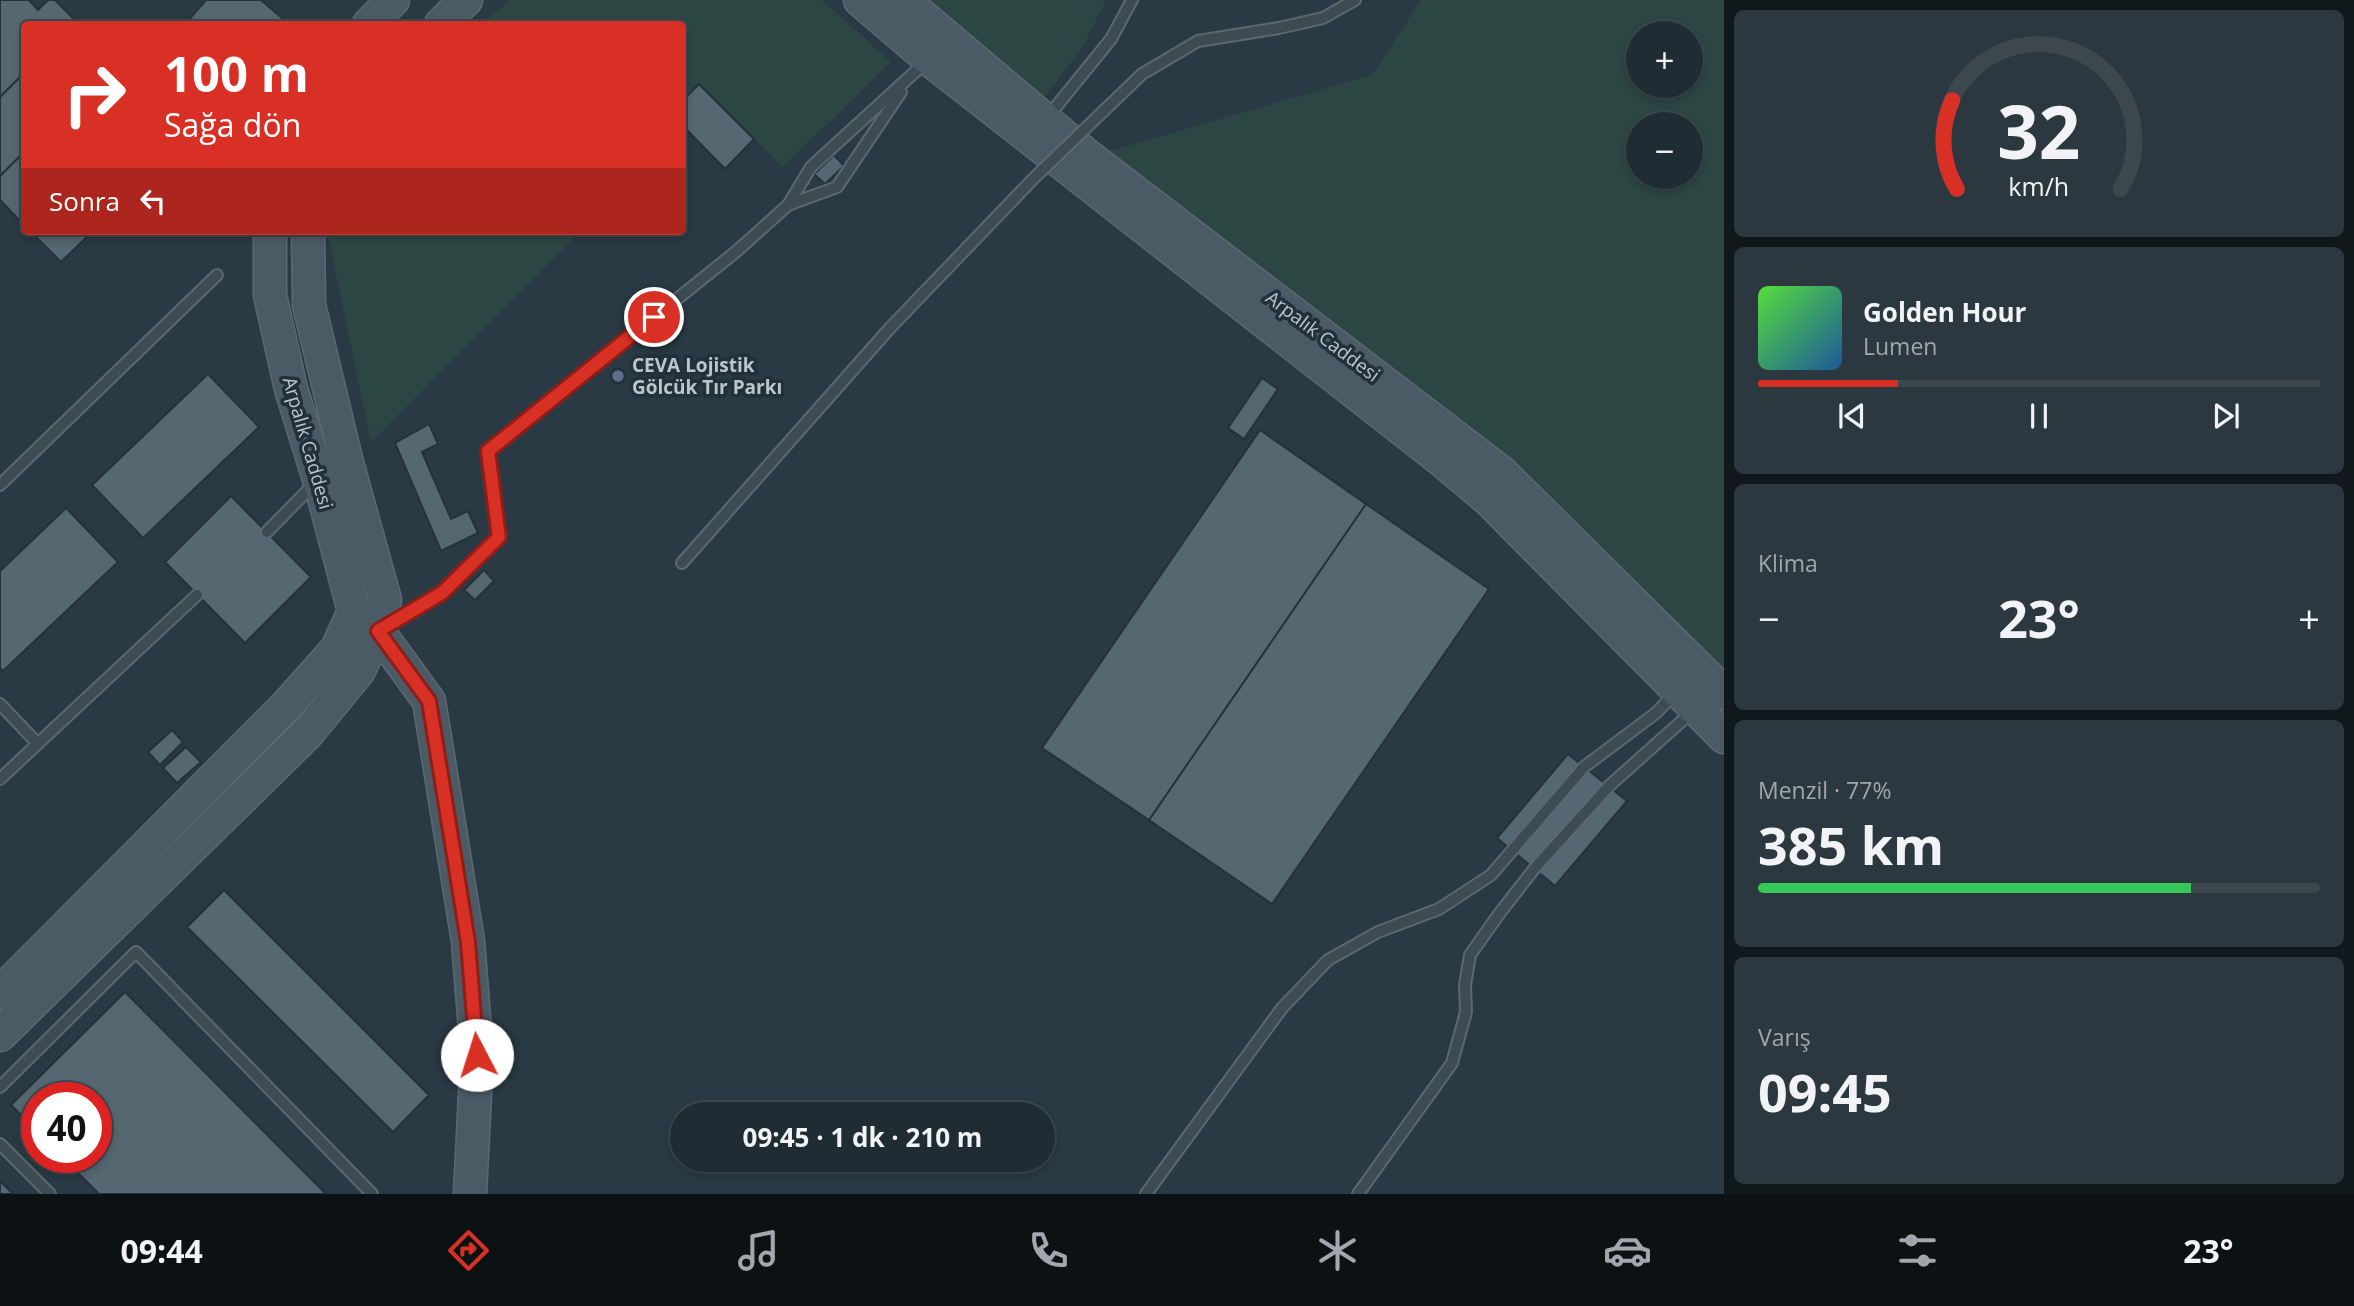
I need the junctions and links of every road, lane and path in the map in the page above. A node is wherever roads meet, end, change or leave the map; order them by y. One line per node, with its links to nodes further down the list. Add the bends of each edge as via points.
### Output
1 (393, 0): 7 (main road)
2 (466, 0): 8 (main road)
3 (860, 0): 9 (main road)
4 (903, 0): 9 (main road, Arpalık Caddesi)
5 (1132, 0): 10 (lane, via 1111,39)
6 (1355, 0): 18 (lane, bridge, via 1323,18 1198,41 1142,74 962,251)
7 (372, 21)
8 (444, 21)
9 (929, 59): 10 (main road, Arpalık Caddesi); 11 (lane, via 811,167); 11 (lane, via 837,187); 22 (main road, via 1462,477)
10 (1044, 121): 22 (main road, Arpalık Caddesi, via 1503,473)
11 (788, 205): 20 (lane, via 488,451 499,537 442,593)
12 (270, 235): 15 (main road, Arpalık Caddesi, via 270,295 291,389)
13 (308, 235): 20 (main road, via 309,304 385,600)
14 (217, 275): 16 (lane)
15 (319, 479): 17 (lane); 21 (main road, Arpalık Caddesi, via 354,611)
16 (0, 485)
17 (267, 532)
18 (682, 563)
19 (197, 595): 25 (lane)
20 (378, 631): 21 (lane); 28 (main road, via 358,673 307,734); 33 (main road, via 429,701 466,928 477,1055)
21 (337, 649): 27 (main road, Arpalık Caddesi)
22 (1701, 689): 24 (main road); 34 (lane, via 1656,713 1584,767 1491,875 1439,909 1378,932 1328,960 1282,1008); 35 (lane, via 1534,869 1470,955 1466,1012 1452,1063)
23 (0, 704): 25 (lane)
24 (1724, 737)
25 (38, 744): 26 (lane)
26 (0, 779)
27 (0, 993)
28 (0, 1035)
29 (0, 1087): 32 (lane, via 136,952)
30 (0, 1144): 31 (lane)
31 (50, 1194)
32 (372, 1194)
33 (470, 1194)
34 (1146, 1194)
35 (1358, 1194)

